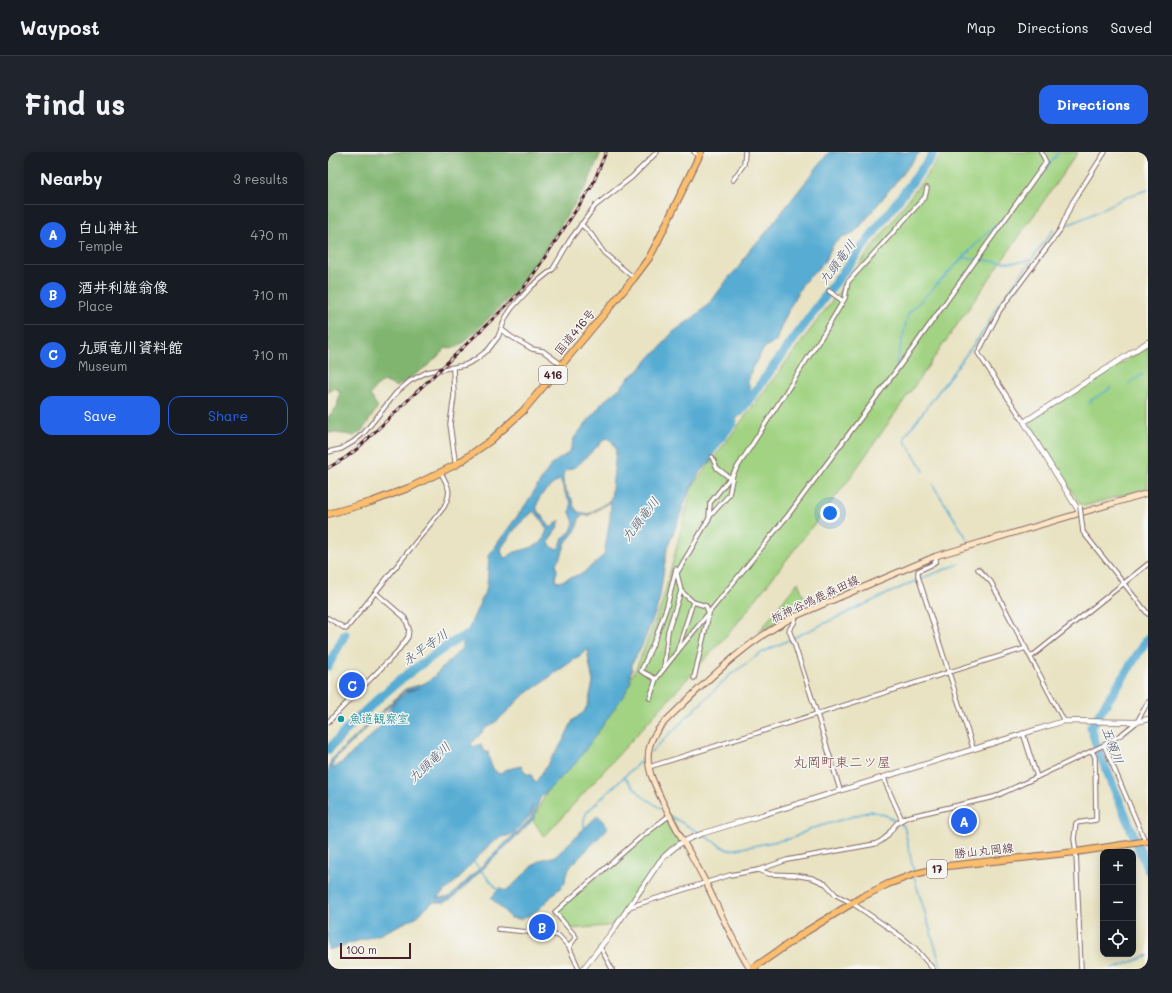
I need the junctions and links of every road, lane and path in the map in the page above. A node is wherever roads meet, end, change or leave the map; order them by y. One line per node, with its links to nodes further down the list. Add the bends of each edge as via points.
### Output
1 (657, 152): 9 (street, via 632,177 595,206)
2 (694, 152): 6 (street)
3 (745, 152): 7 (street, via 744,164)
4 (1041, 152): 35 (street, via 1046,162 913,348 789,514)
5 (1105, 152): 17 (street, via 1072,203 1060,230 1000,310 978,353)
6 (700, 155): 10 (main road, 国道416号 / 416, via 657,244)
7 (733, 180)
8 (927, 188): 12 (street, via 925,197 848,282)
9 (581, 224): 10 (street, via 604,253); 13 (street, via 553,269 532,286 512,308)
10 (634, 278): 15 (main road, 国道416号 / 416)
11 (829, 291): 12 (street)
12 (843, 301): 22 (street)
13 (502, 329): 15 (street, via 532,348 543,351); 16 (street, via 482,355 465,365)
14 (1148, 342): 17 (street)
15 (562, 365): 20 (main road, 国道416号 / 416, via 514,421)
16 (453, 368): 18 (street, via 427,372 402,386 364,433 341,449); 20 (street, via 454,396 450,424)
17 (1024, 422): 24 (street)
18 (328, 452)
19 (712, 457): 22 (street, via 717,468)
20 (457, 464): 21 (main road, 国道416号 / 416)
21 (442, 473): 25 (main road, 国道416号 / 416, via 396,493); 33 (street, via 449,492 446,503)
22 (731, 476): 26 (street, via 710,504); 26 (street, via 729,495)
23 (1148, 493): 24 (main road, 栃神谷鳴鹿森田線)
24 (1080, 510): 27 (main road, 栃神谷鳴鹿森田線); 31 (street, bridge, via 1083,532)
25 (328, 514)
26 (709, 519): 30 (street)
27 (936, 556): 37 (main road, 栃神谷鳴鹿森田線); 43 (street, via 936,561 918,571 918,576)
28 (1148, 564): 31 (street)
29 (978, 570): 39 (street, via 991,582)
30 (677, 573): 32 (street); 45 (street, via 676,569 667,606 641,671)
31 (1124, 583): 36 (street); 41 (street)
32 (681, 591): 34 (street); 42 (street, via 668,631)
33 (376, 593): 38 (street, via 346,629); 51 (street, via 405,618 409,629 408,637 397,652)
34 (693, 602): 35 (street, via 706,606); 40 (street)
35 (709, 614): 40 (street); 44 (street)
36 (1148, 614)
37 (796, 616): 48 (street, via 789,630 790,635); 57 (main road, 栃神谷鳴鹿森田線, via 762,636 720,668 664,723 650,745)
38 (328, 618)
39 (1026, 648): 41 (street); 43 (street)
40 (677, 652): 42 (street)
41 (1031, 657): 50 (street)
42 (664, 669): 45 (street)
43 (950, 672): 48 (street); 55 (street)
44 (694, 678)
45 (656, 679): 46 (street)
46 (650, 698)
47 (1148, 702): 52 (street)
48 (817, 714): 57 (street); 60 (street)
49 (1148, 719): 52 (street)
50 (1064, 721): 52 (street); 53 (street)
51 (328, 722)
52 (1137, 722): 54 (street)
53 (1023, 733): 55 (street); 59 (street)
54 (1104, 745): 56 (street); 64 (street)
55 (973, 748): 58 (street)
56 (1092, 751): 59 (street); 65 (street, via 1095,757 1096,820 1076,823)
57 (649, 764): 61 (main road, 栃神谷鳴鹿森田線, via 655,784)
58 (884, 776): 60 (street); 62 (street)
59 (1037, 777): 62 (street, via 994,797)
60 (840, 790): 63 (street)
61 (670, 815): 63 (main road, 栃神谷鳴鹿森田線); 71 (street, via 554,912 576,937)
62 (902, 820): 66 (street, via 883,841 875,844 787,860)
63 (683, 840): 67 (main road, 栃神谷鳴鹿森田線); 69 (street, via 660,861)
64 (1146, 841): 65 (main road, 勝山丸岡線 / 17)
65 (1076, 852): 68 (main road, 勝山丸岡線 / 17, via 948,866 888,884); 78 (street)
66 (758, 870): 67 (street); 68 (street, via 769,874 812,878 826,884 836,895)
67 (706, 883): 69 (street); 76 (main road, 栃神谷鳴鹿森田線)
68 (852, 903): 76 (main road, 勝山丸岡線 / 17); 77 (street, via 902,937)
69 (629, 907): 72 (street)
70 (498, 929): 71 (street, via 536,931 559,936)
71 (568, 947): 73 (street)
72 (600, 947): 74 (street); 75 (street)
73 (579, 969)
74 (583, 969)
75 (612, 969)
76 (749, 969)
77 (933, 969)
78 (1080, 969)

